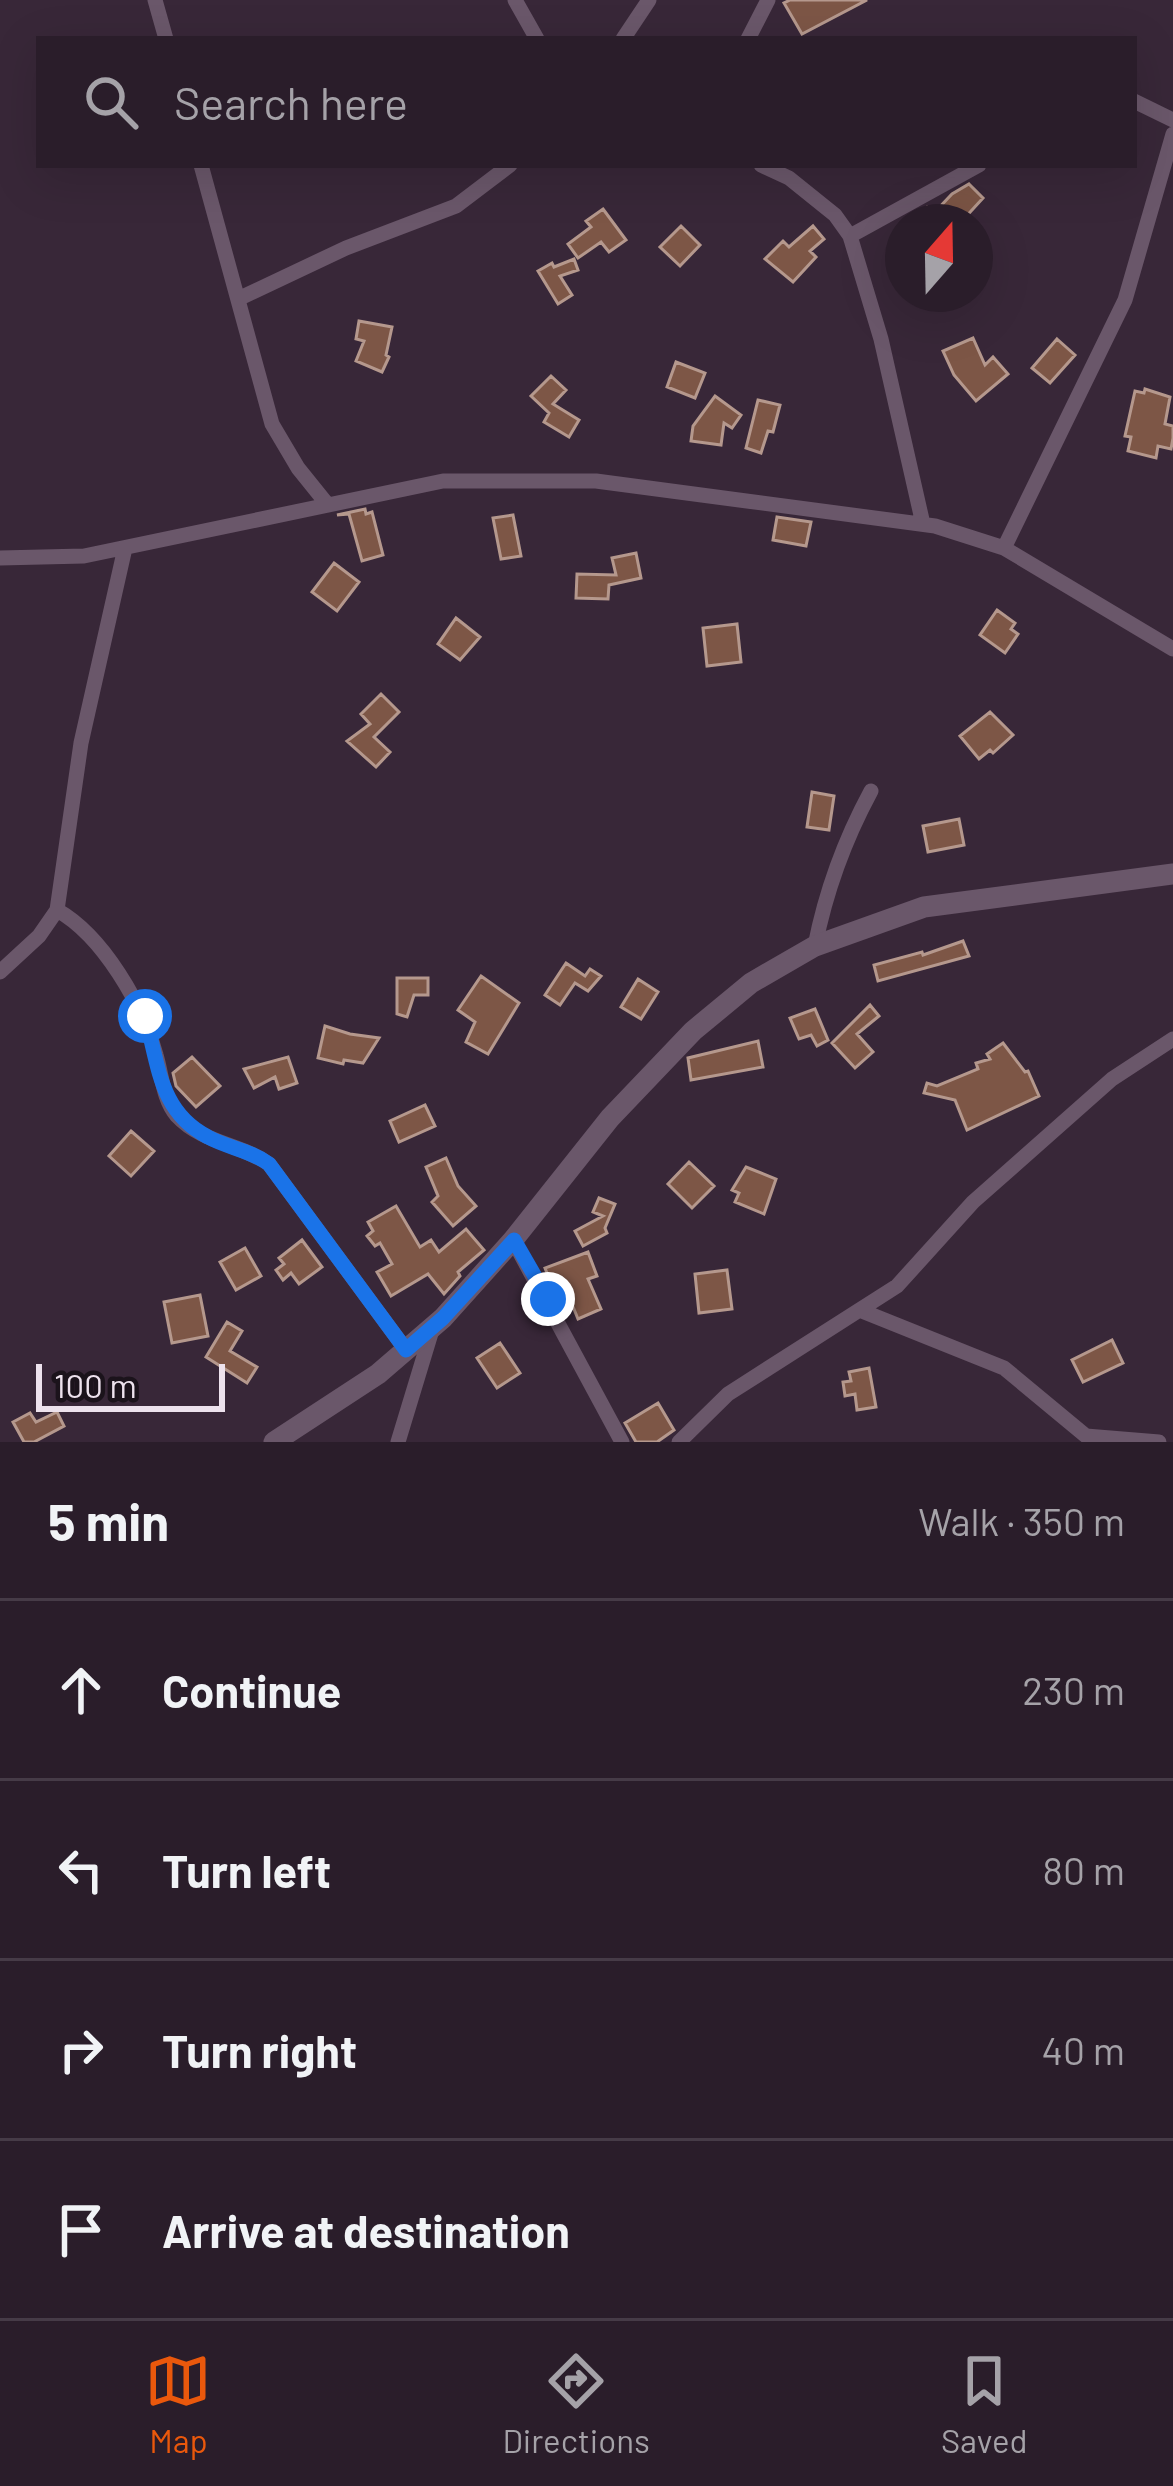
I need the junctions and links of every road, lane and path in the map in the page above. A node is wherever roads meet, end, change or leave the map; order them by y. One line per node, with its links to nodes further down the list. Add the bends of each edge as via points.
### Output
1 (155, 0): 5 (street)
2 (514, 0): 6 (street)
3 (649, 0): 7 (street)
4 (769, 0): 8 (street)
5 (165, 36)
6 (535, 36)
7 (625, 36)
8 (750, 36)
9 (1137, 102): 10 (street)
10 (1173, 120)
11 (1173, 134): 21 (street, via 1125,300)
12 (202, 168): 17 (street)
13 (506, 168): 17 (street, via 456,206)
14 (766, 168): 16 (street, via 835,215)
15 (974, 168): 16 (street)
16 (850, 236): 19 (street)
17 (238, 298): 18 (street, via 272,424)
18 (327, 504): 19 (street, via 443,481 596,481); 20 (street)
19 (923, 524): 21 (street)
20 (125, 548): 22 (street); 26 (street, via 81,743)
21 (1004, 548): 23 (street)
22 (0, 558)
23 (1173, 649)
24 (871, 791): 27 (street, via 844,840)
25 (1173, 874): 27 (street, via 924,907)
26 (57, 910): 28 (street); 33 (street, via 76,921 145,1016 177,1116 269,1164)
27 (814, 946): 30 (street, via 693,1031 610,1118)
28 (0, 972)
29 (1173, 1039): 31 (street, via 1112,1079)
30 (514, 1240): 32 (street); 36 (street)
31 (862, 1311): 37 (street, via 728,1394); 38 (street, via 1004,1368 1086,1436)
32 (433, 1327): 33 (street); 35 (street)
33 (406, 1350): 34 (street)
34 (274, 1442)
35 (398, 1442)
36 (622, 1442)
37 (679, 1442)
38 (1159, 1442)

